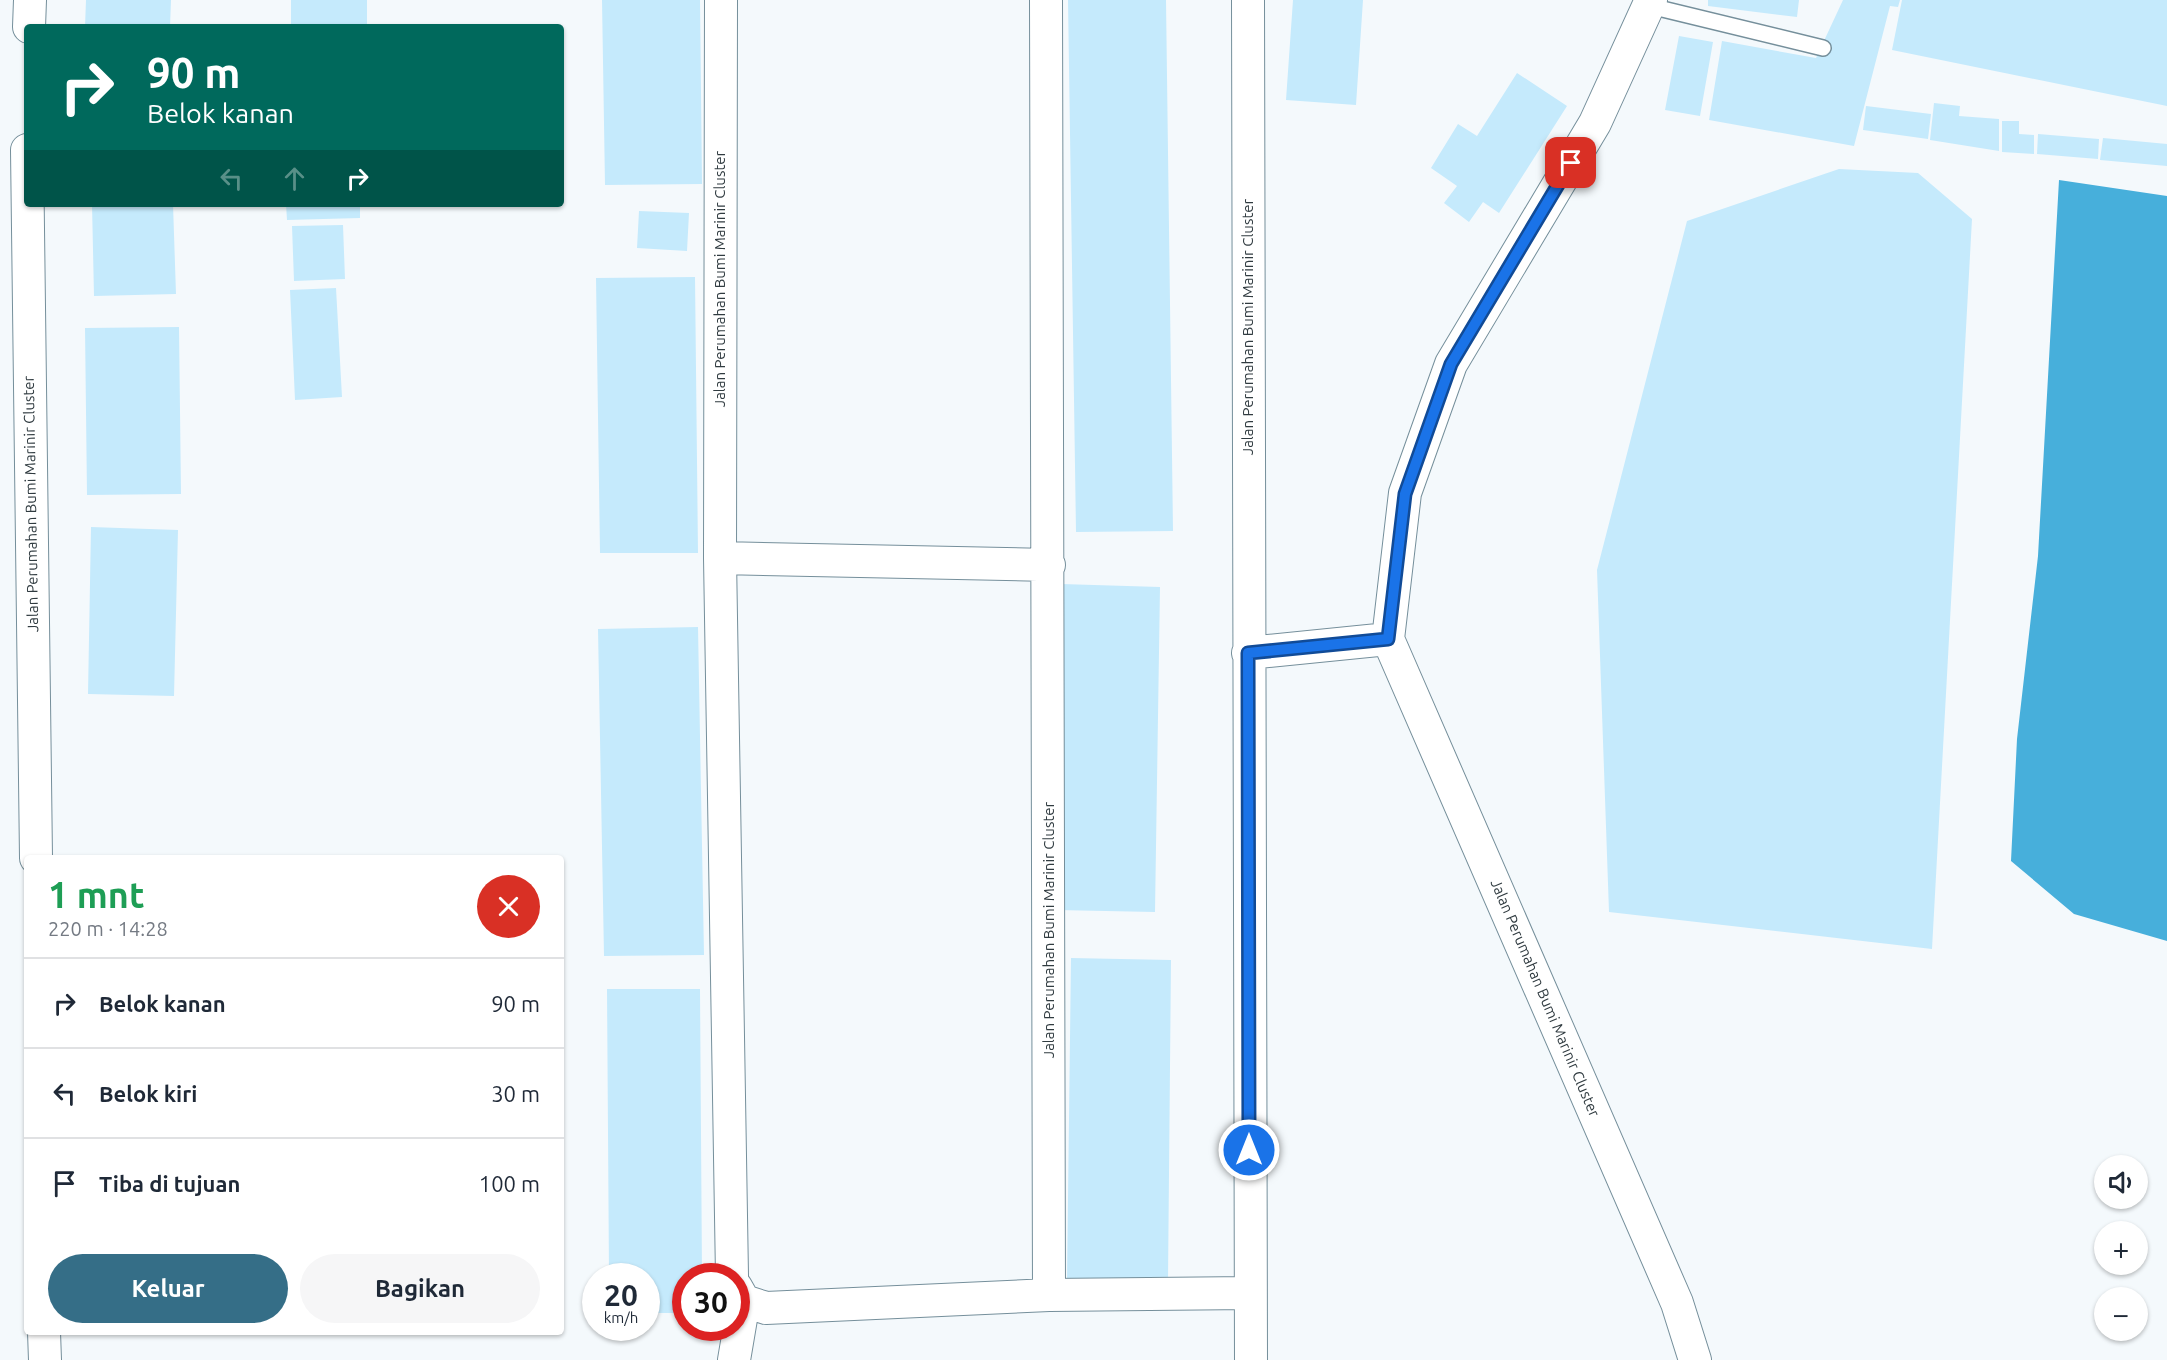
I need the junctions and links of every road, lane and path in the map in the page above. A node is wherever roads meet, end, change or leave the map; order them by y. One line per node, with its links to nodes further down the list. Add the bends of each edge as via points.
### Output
1 (30, 0): 6 (street)
2 (721, 0): 9 (street, Jalan Perumahan Bumi Marinir Cluster)
3 (1046, 0): 10 (street, Jalan Perumahan Bumi Marinir Cluster)
4 (1248, 0): 12 (street, Jalan Perumahan Bumi Marinir Cluster)
5 (1650, 3): 7 (lane); 11 (street, via 1595,123 1451,364 1405,494)
6 (29, 24)
7 (1823, 48)
8 (28, 207): 13 (street, Jalan Perumahan Bumi Marinir Cluster)
9 (720, 558): 10 (street); 14 (street, Jalan Perumahan Bumi Marinir Cluster)
10 (1049, 564): 16 (street, Jalan Perumahan Bumi Marinir Cluster)
11 (1388, 639): 12 (street); 23 (street, Jalan Perumahan Bumi Marinir Cluster, via 1673,1292)
12 (1248, 653): 15 (street, Jalan Perumahan Bumi Marinir Cluster)
13 (36, 855)
14 (736, 1263)
15 (1249, 1293): 16 (street); 22 (street, Jalan Perumahan Bumi Marinir Cluster)
16 (1049, 1295): 17 (street, via 766,1308)
17 (750, 1297)
18 (44, 1335): 20 (street)
19 (735, 1341): 21 (street, Jalan Perumahan Bumi Marinir Cluster)
20 (45, 1360)
21 (734, 1360)
22 (1251, 1360)
23 (1695, 1360)

